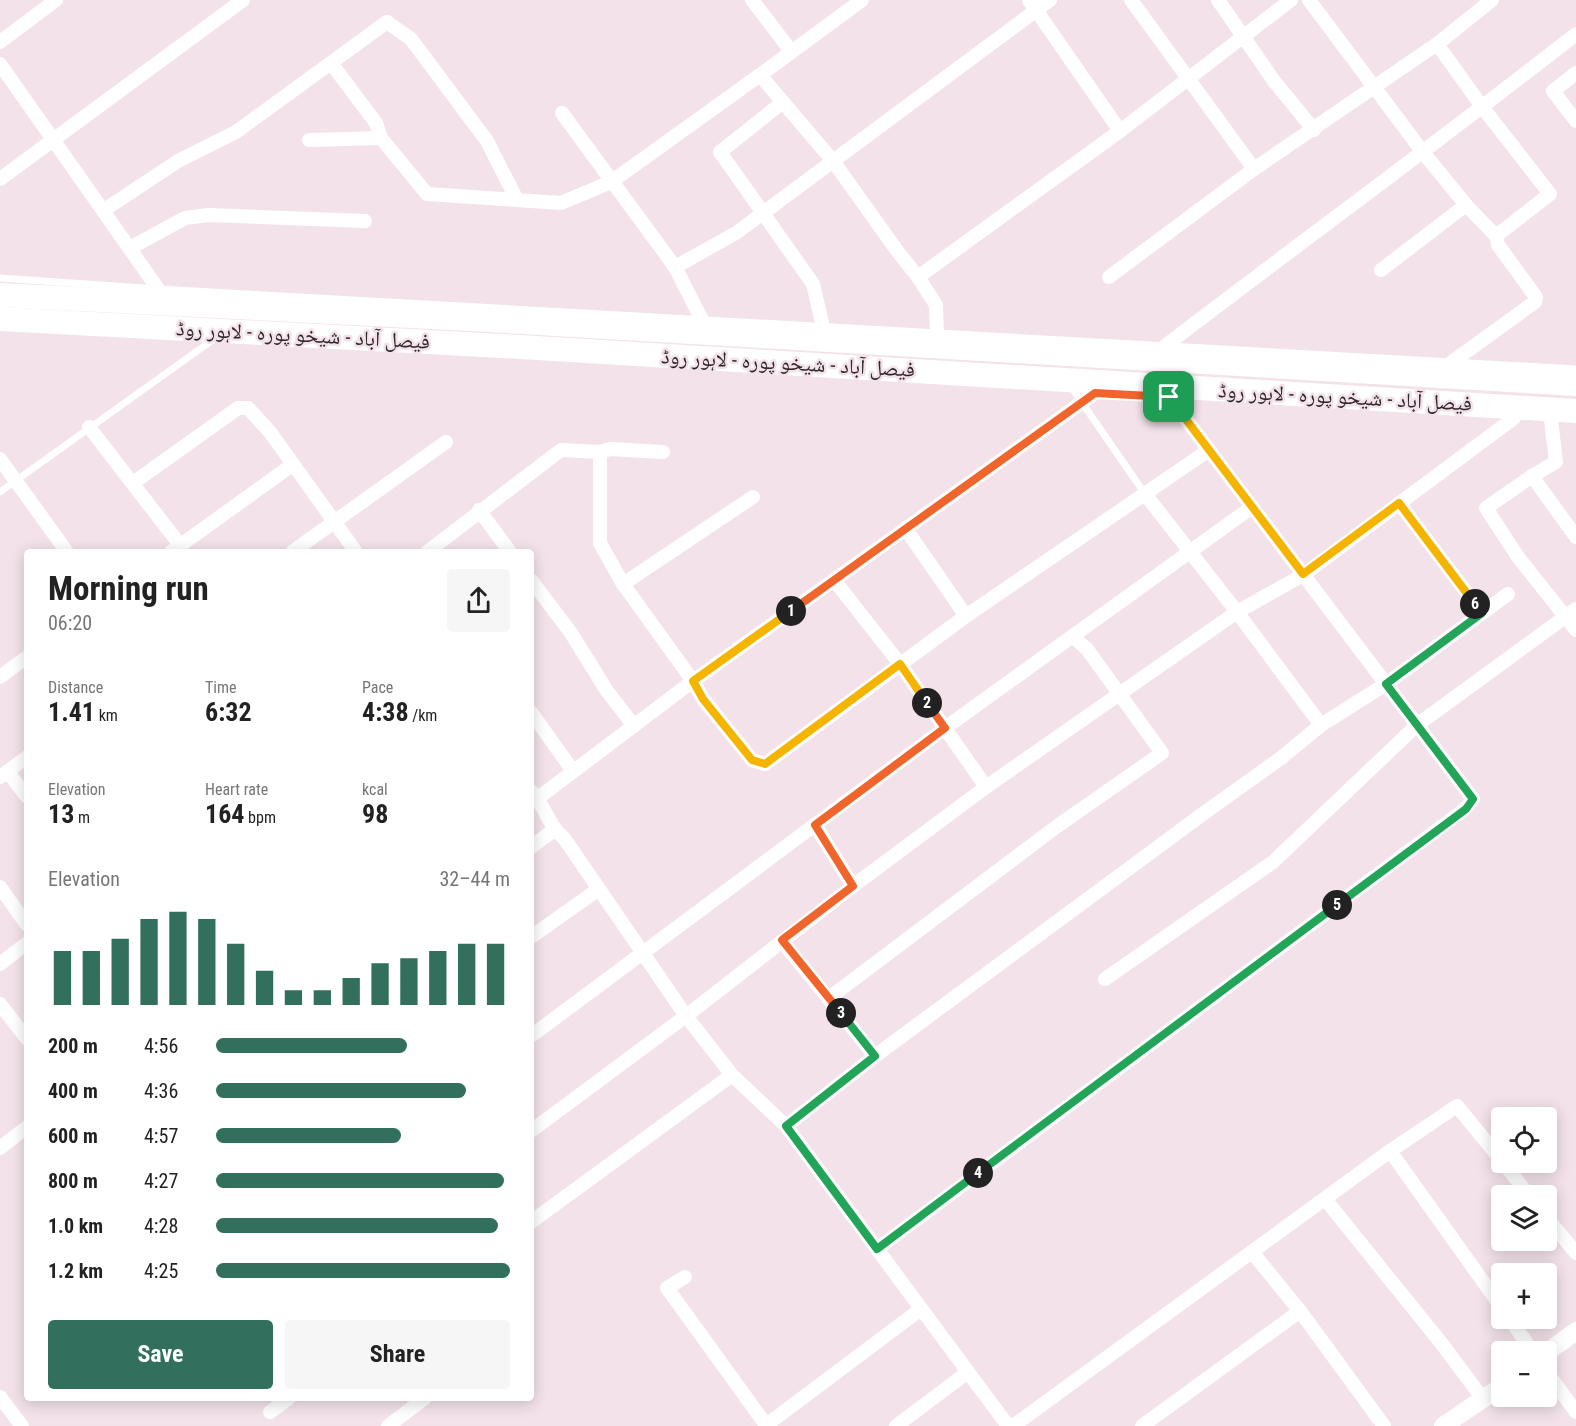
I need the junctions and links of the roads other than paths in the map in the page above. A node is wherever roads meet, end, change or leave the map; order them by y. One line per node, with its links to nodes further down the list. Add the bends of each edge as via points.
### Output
1 (56, 0): 14 (street)
2 (243, 0): 30 (street)
3 (752, 0): 16 (street)
4 (1050, 0): 11 (street)
5 (1131, 0): 21 (street)
6 (1218, 0): 13 (street)
7 (1291, 0): 13 (street)
8 (1309, 0): 22 (street)
9 (1492, 0): 15 (street)
10 (853, 2): 16 (street)
11 (1033, 5): 28 (street); 33 (street)
12 (1576, 34): 24 (street)
13 (1244, 36): 21 (street); 27 (street, via 1274,81)
14 (0, 42)
15 (1437, 44): 22 (street); 24 (street)
16 (791, 51): 20 (street)
17 (331, 63): 29 (street, via 376,123); 37 (street, via 387,22 411,39 487,141); 39 (street, via 236,132 178,161)
18 (0, 64): 30 (street)
19 (1576, 73): 26 (street, via 1553,91)
20 (760, 75): 23 (street); 36 (street)
21 (1188, 79): 28 (street); 34 (street)
22 (1375, 86): 27 (street); 32 (street)
23 (783, 102): 33 (street); 40 (street, via 720,152)
24 (1483, 108): 32 (street); 42 (street, via 1550,194)
25 (562, 113): 36 (street)
26 (1576, 121)
27 (1314, 129): 34 (street)
28 (1120, 131): 46 (street)
29 (381, 138): 31 (street); 37 (street, via 427,194)
30 (53, 140): 35 (street); 39 (street)
31 (309, 140)
32 (1422, 151): 38 (street); 60 (street)
33 (833, 161): 40 (street); 46 (street)
34 (1254, 169): 47 (street)
35 (0, 179)
36 (611, 182): 37 (street, via 561,203); 44 (street)
37 (518, 200)
38 (1466, 205): 42 (street); 45 (street)
39 (104, 210): 43 (street)
40 (763, 213): 44 (street); 54 (street, via 813,284)
41 (365, 221): 43 (street, via 208,215 185,218)
42 (1496, 236): 61 (street, via 1498,245 1536,297 1535,302)
43 (130, 248): 49 (street)
44 (675, 267): 52 (street)
45 (1381, 270)
46 (918, 277): 55 (street, via 936,305)
47 (1109, 277)
48 (0, 278): 49 (lane)
49 (158, 289): 52 (lane)
50 (0, 295): 63 (highway, فیصل آباد - شیخو پورہ - لاہور روڈ)
51 (0, 319): 68 (highway, فیصل آباد - شیخو پورہ - لاہور روڈ, via 515,347)
52 (702, 320): 54 (lane)
53 (0, 327): 56 (lane)
54 (823, 327): 55 (lane)
55 (937, 333): 60 (lane)
56 (143, 335)
57 (202, 338): 58 (lane)
58 (214, 339): 59 (lane); 70 (lane)
59 (226, 340)
60 (1165, 346): 61 (lane)
61 (1452, 362): 62 (lane)
62 (1576, 369)
63 (1576, 384)
64 (1062, 391): 66 (lane)
65 (1100, 393): 66 (street)
66 (1077, 397): 81 (lane); 87 (street)
67 (1170, 397): 72 (street)
68 (1557, 417): 77 (street, via 1556,462)
69 (1513, 418): 83 (street)
70 (89, 427): 78 (lane); 79 (street)
71 (446, 442): 86 (street)
72 (1209, 450): 81 (street); 84 (street)
73 (600, 452): 74 (street); 85 (street, via 561,450); 99 (street, via 600,543)
74 (663, 452)
75 (0, 459): 78 (street)
76 (292, 465): 79 (street, via 248,408 238,408); 86 (street); 90 (street)
77 (1532, 476): 88 (street); 103 (street, via 1486,508 1518,557)
78 (15, 480): 80 (lane); 89 (street)
79 (133, 483): 90 (street)
80 (0, 492)
81 (1144, 494): 95 (street); 104 (street)
82 (753, 498): 99 (street)
83 (1399, 503): 96 (street); 102 (street)
84 (1252, 507): 95 (street); 96 (street)
85 (479, 510): 93 (street); 94 (street)
86 (334, 522): 91 (street); 92 (street)
87 (905, 528): 97 (street); 104 (street)
88 (1576, 537)
89 (65, 549)
90 (176, 549)
91 (296, 549)
92 (354, 549)
93 (431, 549)
94 (508, 549)
95 (1188, 552): 101 (street); 106 (street)
96 (1303, 574): 101 (street); 111 (street)
97 (834, 580): 108 (street); 110 (street)
98 (534, 584): 116 (street)
99 (623, 584): 110 (street)
100 (1508, 594): 102 (street)
101 (1237, 612): 112 (street); 114 (street)
102 (1482, 613): 111 (street)
103 (1571, 613): 105 (street); 115 (street)
104 (966, 616): 108 (street)
105 (1576, 630)
106 (1073, 637): 112 (street, via 1087,649); 117 (street)
107 (24, 659): 109 (street)
108 (900, 664): 110 (street, via 765,764 752,760); 117 (street)
109 (0, 676)
110 (693, 681): 116 (street)
111 (1386, 684): 114 (street); 115 (street)
112 (1119, 695): 121 (street); 137 (street, via 1162,753 1056,827)
113 (534, 716): 119 (street)
114 (1321, 725): 142 (street)
115 (1417, 725): 136 (street, via 1273,862); 155 (street, via 1473,799 1466,809)
116 (634, 726): 119 (street)
117 (945, 728): 121 (street); 124 (street)
118 (24, 759): 120 (street)
119 (573, 771): 122 (street)
120 (4, 774): 123 (street)
121 (986, 787): 127 (street)
122 (534, 794): 125 (street)
123 (24, 795)
124 (815, 825): 127 (street); 134 (street)
125 (554, 830): 126 (street); 129 (street, via 564,838)
126 (534, 845)
127 (853, 886): 132 (street)
128 (0, 887): 130 (street)
129 (599, 890): 131 (street); 134 (street)
130 (24, 922)
131 (534, 935)
132 (782, 940): 137 (street); 139 (street)
133 (24, 945): 135 (street)
134 (643, 952): 139 (street); 140 (street)
135 (0, 964)
136 (1106, 979)
137 (829, 998): 142 (street)
138 (0, 1004): 141 (street)
139 (686, 1016): 143 (street); 146 (street)
140 (534, 1034)
141 (24, 1035)
142 (875, 1056): 144 (street)
143 (732, 1075): 144 (street); 153 (street)
144 (786, 1126): 155 (street)
145 (24, 1129): 147 (street)
146 (534, 1129)
147 (0, 1147)
148 (1491, 1148): 149 (street, via 1457,1106)
149 (1390, 1151): 152 (street); 159 (street)
150 (1511, 1173): 151 (street)
151 (1520, 1185)
152 (1325, 1199): 156 (street); 168 (street)
153 (534, 1220)
154 (1557, 1230): 157 (street)
155 (877, 1249): 160 (street)
156 (1252, 1252): 161 (street); 178 (street)
157 (1576, 1253)
158 (685, 1277): 175 (street, via 667,1288)
159 (1491, 1293)
160 (921, 1309): 164 (street); 175 (street)
161 (1300, 1311): 179 (street); 180 (street)
162 (1576, 1332): 163 (street)
163 (1557, 1345)
164 (968, 1372): 176 (street); 177 (street)
165 (1557, 1386): 172 (street)
166 (1491, 1394): 168 (street)
167 (0, 1397): 173 (street)
168 (1483, 1399): 181 (street)
169 (286, 1401): 171 (street)
170 (421, 1401): 174 (street)
171 (270, 1412)
172 (1576, 1412)
173 (21, 1426)
174 (388, 1426)
175 (766, 1426)
176 (896, 1426)
177 (1008, 1426)
178 (1013, 1426)
179 (1142, 1426)
180 (1384, 1426)
181 (1443, 1426)

